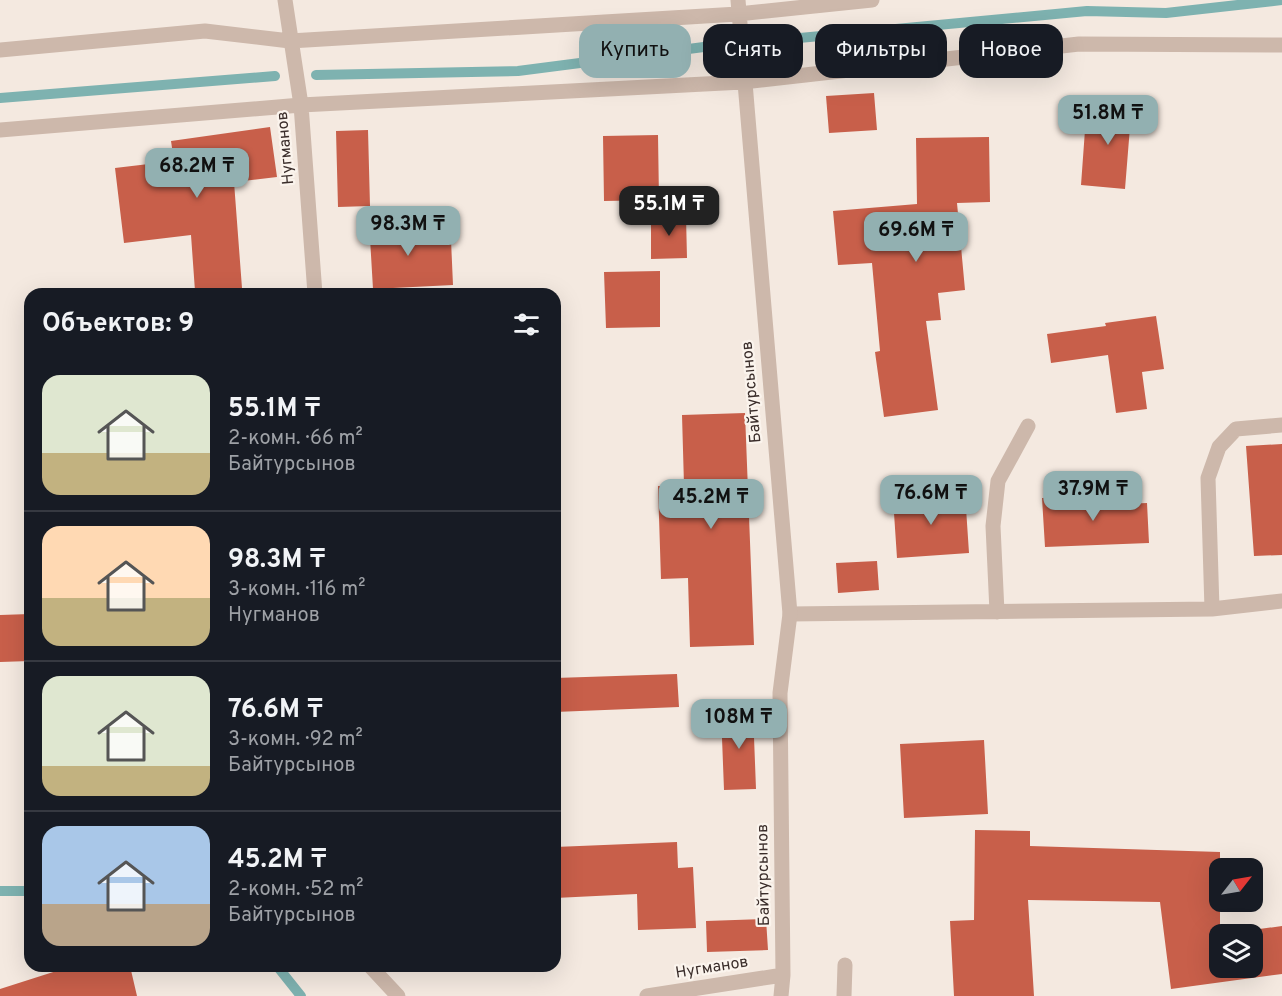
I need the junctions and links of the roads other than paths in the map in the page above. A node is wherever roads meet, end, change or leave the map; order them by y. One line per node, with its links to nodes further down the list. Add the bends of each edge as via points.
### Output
1 (285, 0): 4 (street, Нугманов)
2 (872, 0): 3 (street)
3 (738, 7): 4 (street); 7 (street, Байтурсынов)
4 (290, 41): 6 (street, via 205,31); 8 (street, Нугманов)
5 (1282, 45): 7 (street, via 1079,44)
6 (0, 50)
7 (743, 82): 8 (street); 16 (street, Байтурсынов)
8 (301, 105): 9 (street); 10 (street, Нугманов)
9 (0, 130)
10 (315, 288)
11 (1282, 425): 14 (street, via 1236,429 1219,447 1208,478)
12 (1028, 426): 15 (street, via 998,481 993,526)
13 (1282, 601): 14 (street)
14 (1212, 609): 15 (street)
15 (997, 612): 16 (street)
16 (790, 614): 19 (street, Байтурсынов, via 780,693)
17 (845, 965): 23 (street)
18 (376, 972): 20 (street)
19 (783, 975): 21 (street, Нугманов); 22 (street, Байтурсынов)
20 (398, 996)
21 (647, 996)
22 (781, 996)
23 (844, 996)

